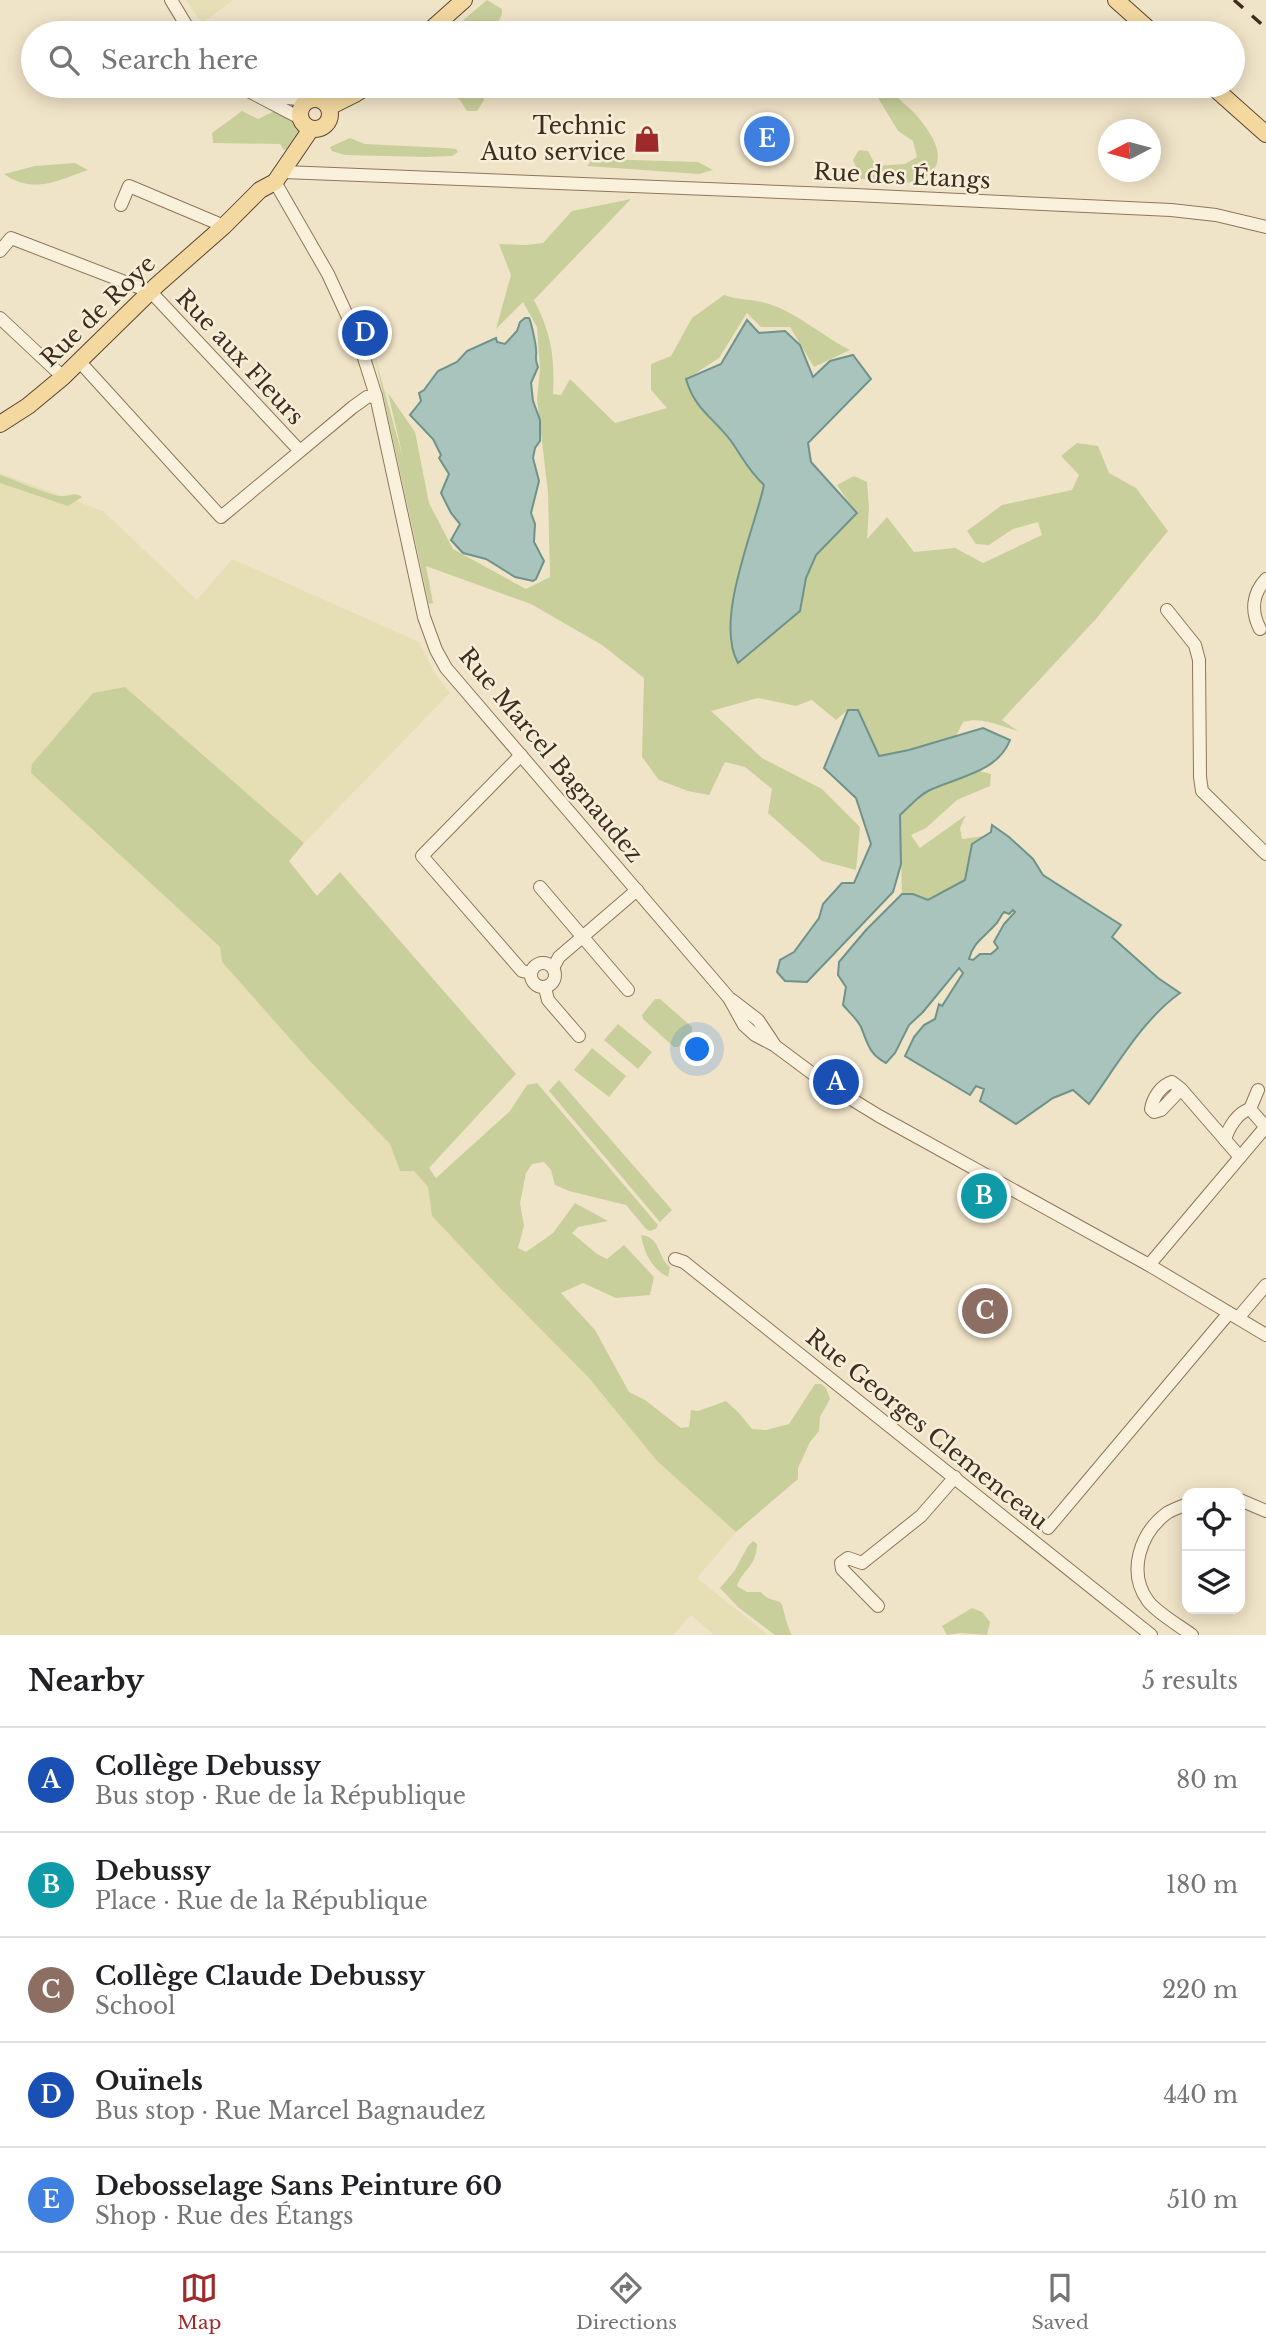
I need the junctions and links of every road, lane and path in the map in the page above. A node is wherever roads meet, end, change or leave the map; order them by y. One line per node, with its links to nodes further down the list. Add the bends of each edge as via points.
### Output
1 (171, 0): 4 (street)
2 (464, 0): 5 (main road)
3 (1116, 0): 6 (main road)
4 (184, 21)
5 (440, 21)
6 (1140, 21)
7 (265, 98): 13 (street)
8 (289, 98): 11 (street)
9 (345, 98): 12 (main road)
10 (1226, 98): 14 (main road)
11 (308, 100): 12 (main road, via 322,100); 13 (main road, via 301,108)
12 (329, 107): 13 (main road, via 328,122 321,128)
13 (306, 123): 15 (main road, Rue de Roye)
14 (1266, 134)
15 (279, 177): 17 (main road, Rue de Roye); 18 (street, Rue des Étangs, via 1171,210); 24 (street, Rue Marcel Bagnaudez, via 346,310)
16 (121, 205): 17 (street, via 129,186)
17 (224, 226): 20 (main road, Rue de Roye)
18 (1266, 227)
19 (0, 251): 20 (street, via 11,238)
20 (151, 292): 22 (main road, Rue de Roye); 26 (street, Rue aux Fleurs)
21 (0, 318): 23 (street)
22 (79, 361): 23 (main road, Rue de Roye); 26 (street, via 221,517)
23 (63, 377): 25 (main road, Rue de Roye)
24 (376, 396): 26 (street, via 367,397); 30 (street, Rue Marcel Bagnaudez, via 424,617 436,650 446,668)
25 (0, 424)
26 (299, 450)
27 (1266, 579): 29 (street, via 1253,605)
28 (1167, 610): 31 (street, via 1195,645 1199,660 1202,791)
29 (1260, 629)
30 (521, 755): 33 (street, Rue Marcel Bagnaudez); 36 (street, via 422,856 522,971)
31 (1266, 854)
32 (540, 887): 34 (street)
33 (637, 890): 34 (street); 46 (street, Rue Marcel Bagnaudez, via 755,1035 879,1116)
34 (582, 937): 35 (street); 38 (street)
35 (553, 968): 36 (street, via 538,964); 37 (street, via 555,980)
36 (531, 973): 37 (street, via 534,984)
37 (545, 988): 39 (street, via 548,1000)
38 (628, 990)
39 (579, 1036)
40 (1181, 1089): 43 (street)
41 (1258, 1090): 42 (street)
42 (1250, 1109): 43 (street, via 1228,1130); 44 (street, via 1264,1130)
43 (1225, 1140): 44 (street)
44 (1240, 1157): 46 (street)
45 (675, 1259): 50 (street, Rue Georges Clemenceau)
46 (1149, 1265): 48 (street, Rue Marcel Bagnaudez)
47 (1266, 1285): 48 (street)
48 (1234, 1315): 49 (street, Rue Marcel Bagnaudez); 54 (street)
49 (1266, 1335)
50 (955, 1477): 55 (street, via 921,1516); 58 (street, Rue Georges Clemenceau)
51 (1245, 1502): 53 (street)
52 (1182, 1506): 59 (street, via 1153,1527 1139,1551 1137,1566 1149,1602)
53 (1266, 1511)
54 (1048, 1528)
55 (862, 1563): 56 (street); 56 (street, via 849,1558 841,1563)
56 (856, 1582): 57 (street)
57 (878, 1606)
58 (1152, 1635)
59 (1192, 1635)

